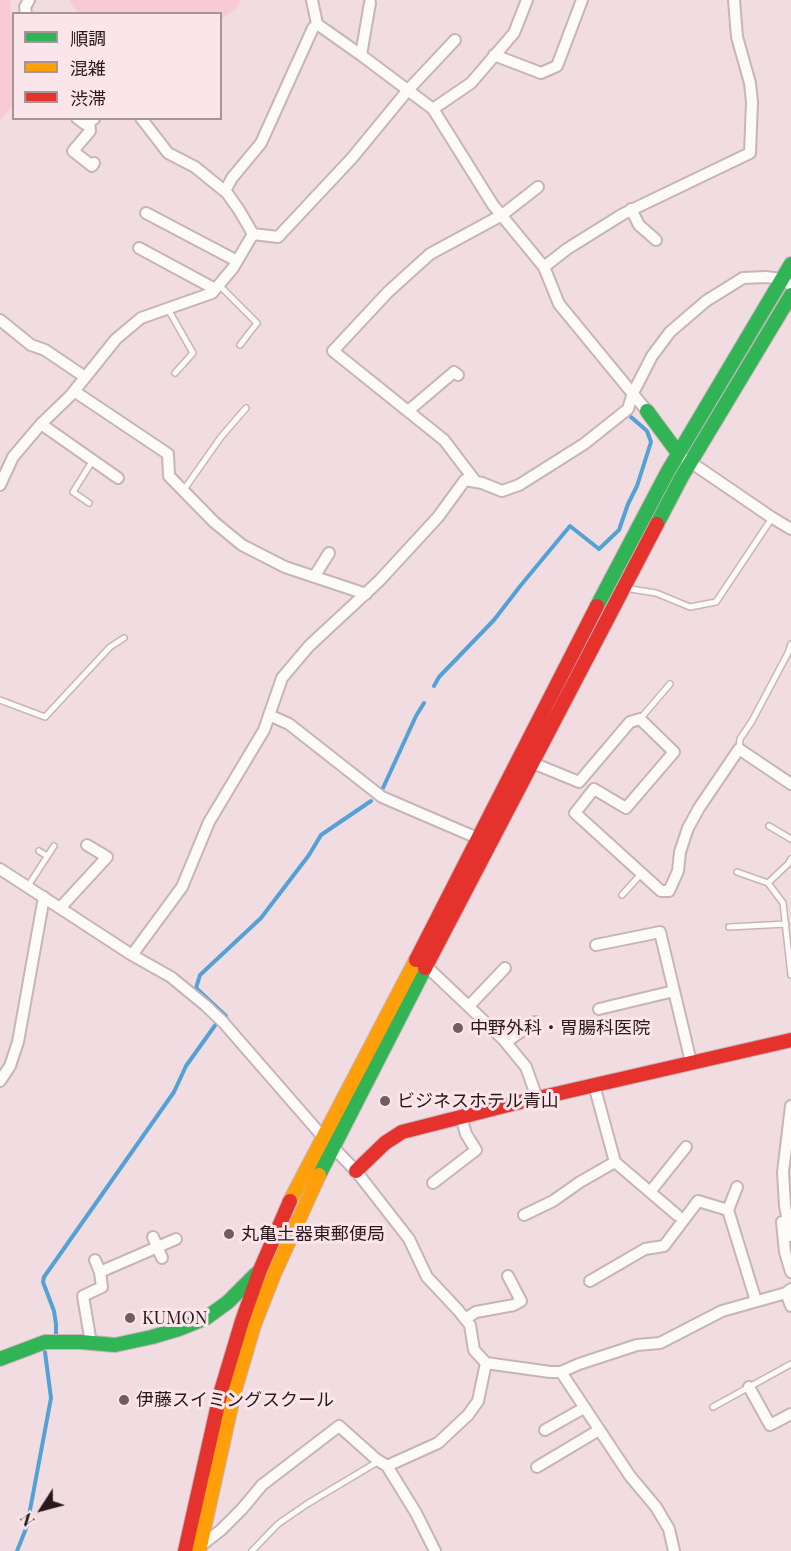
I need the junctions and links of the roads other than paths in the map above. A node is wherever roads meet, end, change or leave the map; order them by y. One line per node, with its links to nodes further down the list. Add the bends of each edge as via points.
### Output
1 (312, 0): 6 (street)
2 (527, 0): 9 (street, via 514,33)
3 (582, 0): 9 (street, via 556,66 540,74)
4 (734, 0): 17 (street, via 737,38 752,102 750,153)
5 (370, 3): 8 (street)
6 (317, 24): 8 (street); 16 (street, via 261,143)
7 (455, 40): 10 (street)
8 (361, 55): 10 (street)
9 (494, 55): 11 (street, via 471,83)
10 (408, 90): 11 (street); 20 (street, via 352,158 278,237)
11 (434, 109): 19 (street)
12 (92, 120): 14 (street, via 90,131 73,151 92,166)
13 (143, 120): 16 (street, via 168,153)
14 (94, 163)
15 (538, 187): 19 (street)
16 (225, 191): 20 (street)
17 (632, 209): 21 (street, via 639,225); 25 (street)
18 (146, 213): 23 (street)
19 (502, 216): 25 (street); 38 (street, via 430,254 333,351)
20 (253, 234): 23 (street)
21 (656, 240)
22 (140, 248): 27 (street)
23 (237, 261): 27 (street)
24 (791, 264): 26 (street)
25 (544, 267): 36 (street, via 559,304)
26 (786, 282): 36 (street, via 766,277 743,278 706,301 670,332); 41 (street)
27 (217, 287): 29 (street, via 212,293); 31 (lane, via 256,322)
28 (791, 295): 43 (street)
29 (168, 309): 32 (lane, via 193,353); 34 (street, via 141,318 116,339)
30 (0, 320): 34 (street, via 31,345)
31 (240, 345)
32 (175, 373)
33 (458, 375): 38 (street, via 454,372)
34 (85, 377): 35 (street)
35 (74, 391): 40 (street); 47 (street, via 168,454 169,476)
36 (633, 393): 39 (street); 46 (street, via 628,409 584,444 519,485 501,491)
37 (246, 408): 47 (lane)
38 (408, 411): 46 (street, via 444,440)
39 (646, 411): 41 (street)
40 (42, 424): 42 (street); 45 (street, via 13,457)
41 (678, 453): 43 (street); 63 (street, via 561,675)
42 (93, 460): 44 (street); 48 (lane, via 73,492)
43 (691, 462): 49 (street); 53 (street)
44 (118, 478)
45 (1, 479)
46 (476, 482): 54 (street, via 465,480 438,517)
47 (183, 490): 52 (street, via 242,545)
48 (89, 503)
49 (772, 518): 50 (street); 53 (lane, via 716,602 690,607 656,593)
50 (791, 529)
51 (329, 553): 52 (street)
52 (314, 577): 54 (street)
53 (622, 588): 63 (street)
54 (366, 594): 60 (street, via 309,646 282,678)
55 (124, 638): 59 (lane, via 110,647 45,717)
56 (791, 644): 57 (lane)
57 (789, 658): 62 (lane, via 740,739)
58 (670, 684): 61 (lane)
59 (0, 700)
60 (269, 715): 69 (street, via 289,724 382,797); 87 (street, via 209,822 182,887)
61 (640, 719): 64 (street, via 630,722); 66 (street, via 674,752 626,808)
62 (739, 749): 65 (street); 77 (street, via 688,828 669,891 661,891)
63 (526, 760): 64 (street); 69 (street)
64 (579, 782): 66 (street)
65 (791, 784)
66 (594, 789): 77 (street, via 574,813 601,844)
67 (770, 825): 68 (lane)
68 (791, 839)
69 (484, 841): 88 (street)
70 (87, 845): 82 (street, via 106,857)
71 (54, 846): 73 (lane)
72 (39, 851): 73 (lane)
73 (47, 856): 79 (lane)
74 (791, 859): 78 (lane)
75 (0, 869): 79 (street)
76 (737, 872): 78 (lane)
77 (641, 873): 80 (lane)
78 (768, 883): 83 (lane, via 783,903)
79 (28, 886): 81 (street)
80 (622, 895)
81 (44, 897): 82 (street); 98 (street, via 18,1042)
82 (60, 908): 87 (street)
83 (786, 924): 84 (lane); 85 (lane)
84 (729, 927)
85 (789, 939): 90 (lane)
86 (596, 945): 91 (street, via 660,932)
87 (132, 955): 103 (street, via 171,977 223,1022)
88 (422, 962): 92 (street); 103 (street)
89 (505, 968): 92 (street)
90 (791, 975)
91 (674, 991): 93 (street); 97 (street)
92 (469, 1006): 96 (street)
93 (598, 1010)
94 (535, 1022): 96 (street)
95 (791, 1040): 97 (street)
96 (506, 1042): 100 (street, via 526,1068)
97 (691, 1062): 99 (street)
98 (0, 1081)
99 (594, 1085): 100 (street); 105 (street)
100 (537, 1098): 102 (street)
101 (791, 1106): 110 (street, via 783,1172)
102 (461, 1117): 106 (street, via 402,1132); 107 (street, via 476,1150)
103 (327, 1142): 106 (street); 117 (street, via 293,1195); 120 (street)
104 (686, 1147): 109 (street)
105 (615, 1162): 109 (street); 112 (street)
106 (356, 1172): 126 (street, via 409,1239 427,1277)
107 (433, 1183)
108 (737, 1187): 111 (street)
109 (650, 1192): 113 (street)
110 (785, 1206): 114 (street); 119 (street, via 781,1224)
111 (728, 1210): 122 (street, via 698,1201 664,1246 645,1249); 124 (street)
112 (524, 1215)
113 (677, 1215)
114 (791, 1236)
115 (176, 1239): 118 (street)
116 (95, 1260): 118 (street)
117 (260, 1270): 120 (street); 127 (street, via 206,1318 152,1337 115,1345); 141 (street, via 221,1390)
118 (100, 1272): 127 (street, via 102,1287 83,1296)
119 (791, 1272)
120 (274, 1276): 140 (street, via 254,1325 234,1393)
121 (508, 1276): 126 (street, via 521,1301 476,1312)
122 (590, 1281)
123 (789, 1291): 124 (street); 125 (street)
124 (756, 1301): 131 (street, via 722,1311 660,1343 637,1345)
125 (791, 1306)
126 (465, 1319): 129 (street, via 470,1325 474,1350)
127 (91, 1343): 128 (street, via 45,1342)
128 (0, 1359)
129 (486, 1363): 131 (street); 138 (street, via 478,1401 462,1421 438,1443)
130 (791, 1364): 132 (lane)
131 (561, 1372): 134 (street)
132 (749, 1387): 133 (lane); 135 (street, via 770,1425)
133 (713, 1407)
134 (584, 1408): 136 (street); 137 (street)
135 (791, 1414)
136 (545, 1430)
137 (599, 1430): 139 (street); 144 (street, via 656,1508 669,1529)
138 (383, 1464): 140 (street, via 339,1426 262,1485); 142 (lane, via 307,1504 278,1524); 143 (street, via 416,1513)
139 (537, 1467)
140 (198, 1550)
141 (185, 1551)
142 (252, 1551)
143 (435, 1551)
144 (674, 1551)

